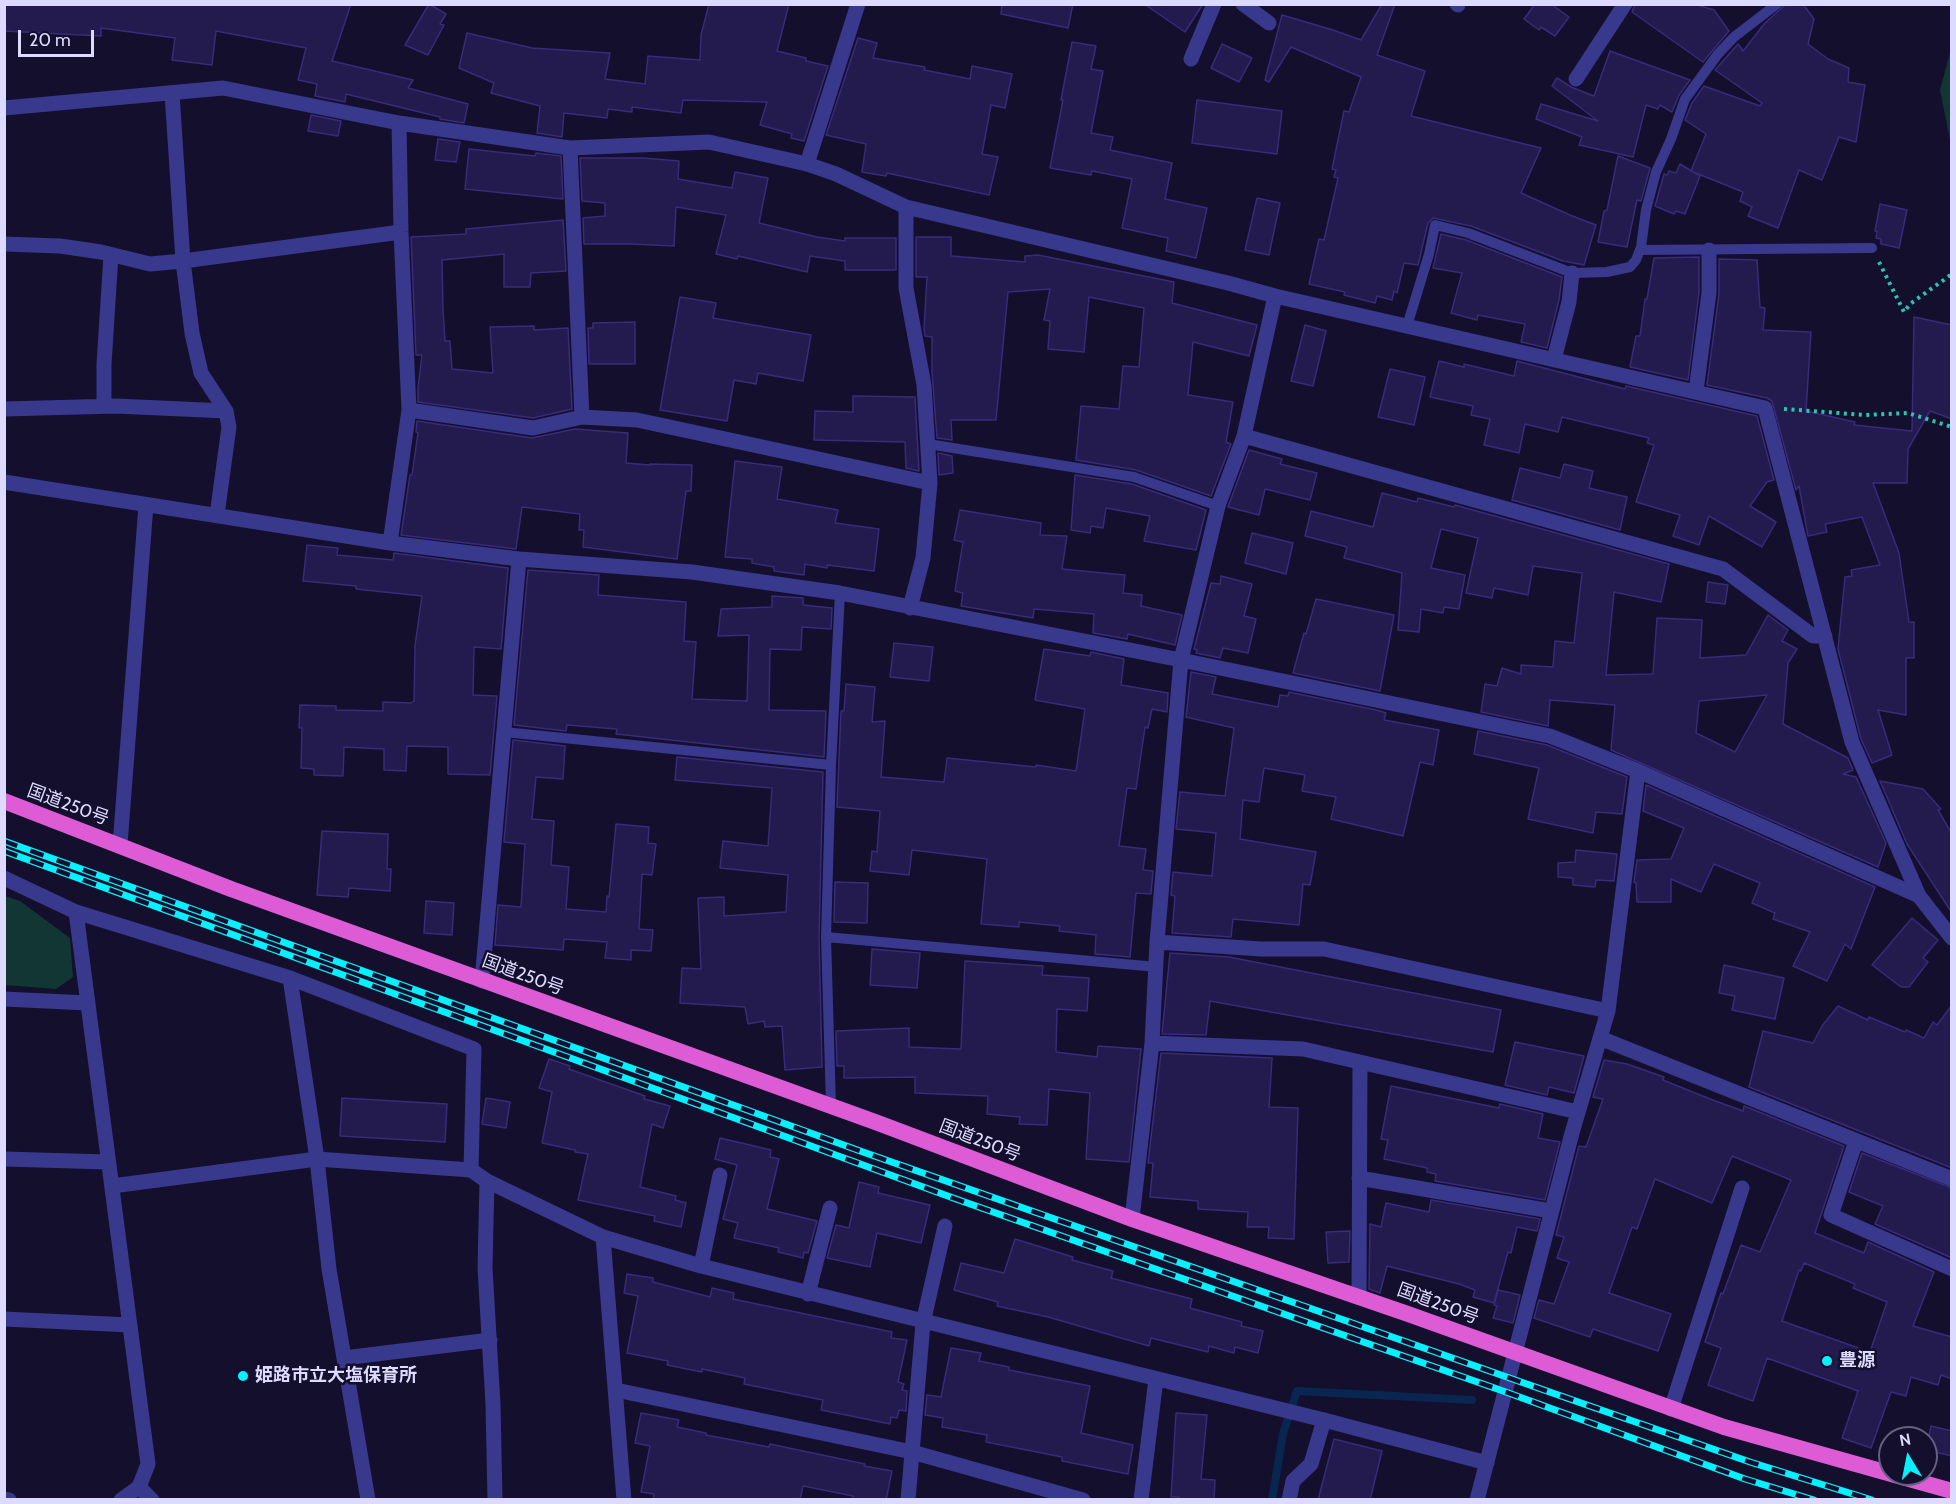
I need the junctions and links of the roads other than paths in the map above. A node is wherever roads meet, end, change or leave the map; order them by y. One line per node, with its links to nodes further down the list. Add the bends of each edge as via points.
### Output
1 (858, 4): 13 (street)
2 (1214, 4): 7 (street)
3 (1243, 4): 6 (street)
4 (1625, 4): 8 (street)
5 (1777, 4): 18 (lane, via 1734,37 1685,99 1656,172)
6 (1269, 23)
7 (1191, 59)
8 (1576, 79)
9 (172, 93): 10 (street); 11 (street, via 223,88); 21 (street)
10 (4, 108)
11 (399, 123): 12 (street); 15 (street)
12 (570, 148): 13 (street, via 709,142); 31 (street)
13 (807, 164): 14 (street)
14 (906, 207): 23 (street); 33 (street, via 906,288 924,385)
15 (401, 232): 21 (street); 29 (street)
16 (4, 244): 20 (street, via 60,246)
17 (1872, 248): 19 (lane)
18 (1640, 250): 19 (lane); 22 (lane, via 1630,267)
19 (1709, 250): 26 (street, via 1709,293)
20 (111, 255): 21 (street, via 150,264); 27 (street)
21 (183, 261): 30 (street, via 201,373)
22 (1572, 273): 24 (lane, via 1468,233 1435,225); 25 (street, via 1569,302)
23 (1275, 296): 24 (street); 32 (street)
24 (1407, 326): 25 (street)
25 (1554, 358): 26 (street)
26 (1696, 392): 43 (street, via 1765,408)
27 (104, 406): 28 (street); 30 (street)
28 (4, 409)
29 (409, 410): 31 (street, via 533,428); 39 (street)
30 (226, 411): 38 (street, via 229,427)
31 (582, 417): 35 (street, via 637,420)
32 (1244, 436): 37 (street); 43 (street, via 1723,569 1813,636)
33 (928, 444): 35 (street); 37 (lane, via 1134,477)
34 (4, 482): 36 (street)
35 (930, 483): 42 (street, via 922,558)
36 (146, 506): 38 (street); 49 (street)
37 (1218, 506): 44 (street)
38 (218, 515): 39 (street)
39 (390, 543): 40 (street)
40 (519, 559): 41 (street, via 692,572); 45 (street)
41 (840, 593): 42 (street); 46 (lane)
42 (910, 608): 44 (street)
43 (1825, 636): 51 (street, via 1852,742)
44 (1181, 660): 47 (street, via 1550,736); 55 (street)
45 (504, 732): 46 (lane); 58 (street)
46 (831, 765): 53 (lane)
47 (1638, 771): 51 (street); 61 (street)
48 (4, 801): 49 (highway, 国道250号)
49 (120, 844): 58 (highway, 国道250号)
50 (4, 878): 52 (street)
51 (1919, 896): 54 (street)
52 (76, 912): 57 (street); 60 (street)
53 (826, 937): 56 (lane); 65 (lane)
54 (1952, 938)
55 (1157, 942): 56 (street); 61 (street, via 1324,949)
56 (1157, 967): 63 (street)
57 (290, 978): 69 (street); 71 (street, via 474,1049)
58 (482, 981): 65 (highway, 国道250号)
59 (4, 999): 60 (street)
60 (88, 1003): 70 (street)
61 (1608, 1011): 62 (street)
62 (1600, 1038): 66 (street); 67 (street)
63 (1152, 1043): 64 (street, via 1303,1049); 80 (street)
64 (1360, 1062): 66 (street); 73 (street)
65 (831, 1106): 80 (highway, 国道250号)
66 (1578, 1112): 79 (street)
67 (1856, 1141): 74 (street); 84 (street, via 1831,1215)
68 (4, 1159): 70 (street)
69 (317, 1159): 71 (street); 76 (street); 92 (street)
70 (108, 1162): 76 (street)
71 (471, 1170): 75 (street)
72 (720, 1175): 83 (street)
73 (1359, 1178): 79 (street); 86 (street)
74 (1952, 1179)
75 (487, 1182): 82 (street); 90 (street, via 485,1268)
76 (112, 1186): 89 (street)
77 (1742, 1188): 95 (street)
78 (830, 1208): 85 (street)
79 (1551, 1211): 91 (street)
80 (1132, 1219): 86 (highway, 国道250号)
81 (945, 1226): 88 (street)
82 (603, 1237): 83 (street); 94 (street)
83 (701, 1266): 85 (street)
84 (1952, 1269)
85 (808, 1294): 88 (street)
86 (1359, 1297): 91 (highway, 国道250号)
87 (4, 1319): 89 (street)
88 (923, 1323): 93 (street); 97 (street)
89 (130, 1325): 99 (street, via 148,1464)
90 (489, 1340): 92 (street); 107 (street)
91 (1514, 1353): 95 (highway, 国道250号); 98 (street)
92 (344, 1358): 106 (street)
93 (1156, 1378): 96 (street); 111 (street)
94 (616, 1390): 97 (street); 108 (street)
95 (1671, 1408): 100 (highway, 国道250号, via 1724,1427)
96 (1317, 1419): 98 (street); 112 (street, via 1311,1464 1293,1481)
97 (912, 1452): 101 (street); 109 (street)
98 (1487, 1463): 113 (street)
99 (139, 1487): 104 (street); 105 (street)
100 (1952, 1491)
101 (1026, 1492): 110 (street)
102 (4, 1499): 103 (street)
103 (9, 1500)
104 (121, 1500)
105 (152, 1500)
106 (368, 1500)
107 (494, 1500)
108 (624, 1500)
109 (908, 1500)
110 (1083, 1500)
111 (1141, 1500)
112 (1289, 1500)
113 (1477, 1500)

